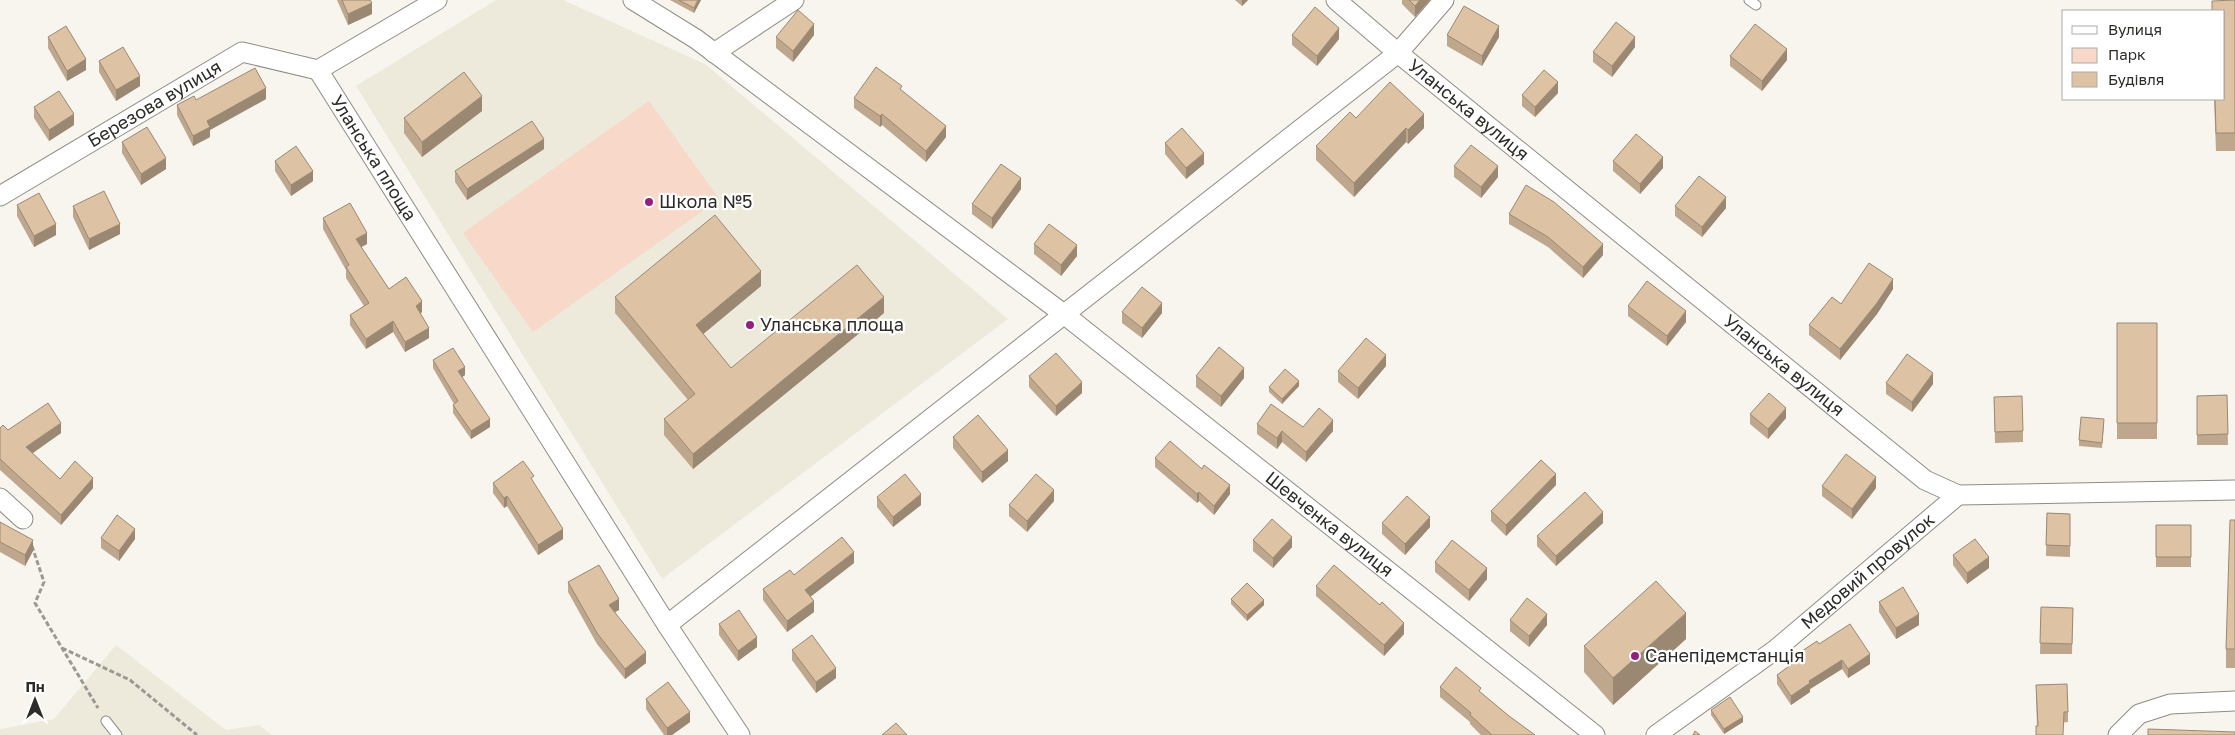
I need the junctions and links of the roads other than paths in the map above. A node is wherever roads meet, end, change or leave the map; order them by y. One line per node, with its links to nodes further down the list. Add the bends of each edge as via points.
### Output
1 (437, 0): 8 (street)
2 (633, 0): 6 (street)
3 (794, 0): 6 (street)
4 (1336, 0): 7 (street, Уланська вулиця)
5 (1444, 0): 7 (street)
6 (714, 53): 10 (street)
7 (1398, 53): 10 (street, Уланська вулиця); 12 (street, Уланська вулиця, via 1925,480)
8 (318, 70): 9 (street, Березова вулиця, via 242,52); 15 (street, Уланська площа)
9 (0, 196)
10 (1065, 315): 15 (street); 20 (street, Шевченка вулиця)
11 (2235, 490): 12 (street, Уланська вулиця)
12 (1958, 495): 21 (street, Медовий провулок, via 1775,650)
13 (0, 498): 14 (street)
14 (23, 519)
15 (667, 624): 19 (street, Уланська площа)
16 (2235, 701): 22 (street, via 2170,704 2139,714)
17 (106, 721): 18 (lane)
18 (117, 735)
19 (740, 735)
20 (1595, 735)
21 (1656, 735)
22 (2118, 735)

